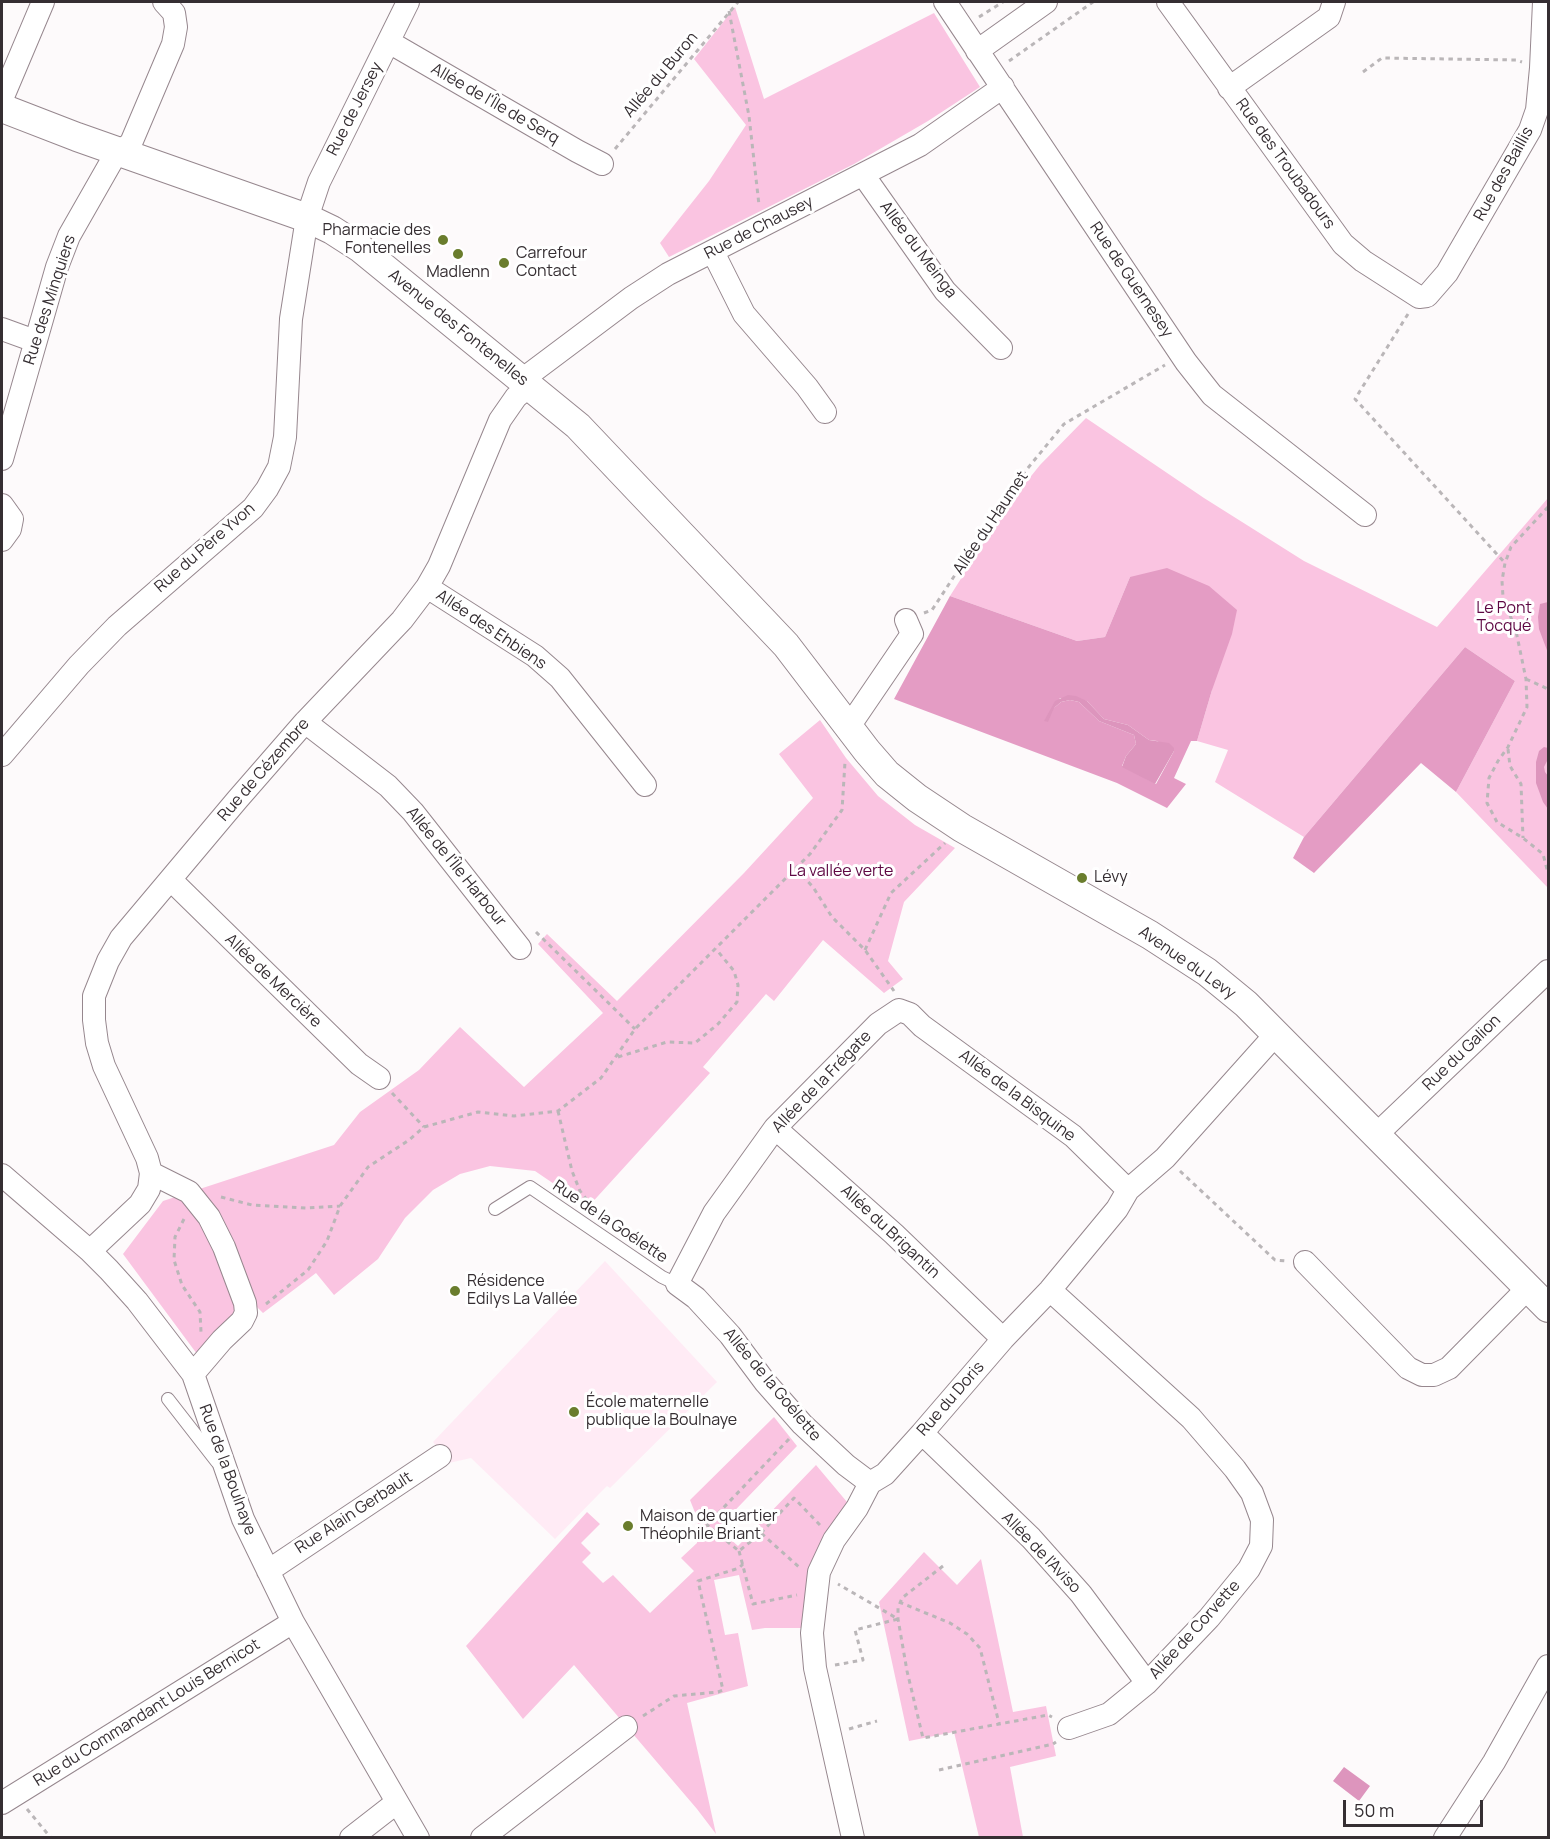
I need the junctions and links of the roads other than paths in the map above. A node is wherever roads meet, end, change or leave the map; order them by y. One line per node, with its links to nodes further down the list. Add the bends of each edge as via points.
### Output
1 (43, 2): 14 (street)
2 (164, 2): 16 (street, Rue des Minquiers, via 174,13 173,44 131,143)
3 (408, 2): 9 (street, Rue de Jersey)
4 (945, 2): 10 (street, Rue de Guernesey)
5 (1046, 2): 10 (street)
6 (1167, 2): 13 (street, Rue des Troubadours)
7 (1334, 2): 13 (street, via 1329,17)
8 (1544, 2): 11 (street, Rue des Baillis)
9 (389, 42): 17 (street, Allée de l'Île de Serq); 19 (street, Rue de Jersey, via 319,182)
10 (977, 51): 12 (street, Rue de Guernesey)
11 (1545, 69): 21 (street, Rue des Baillis, via 1530,130 1447,273)
12 (998, 80): 18 (street, Rue de Chausey, via 920,145); 29 (street, Rue de Guernesey, via 1212,395)
13 (1229, 88): 21 (street, Rue des Troubadours, via 1343,244 1362,261)
14 (2, 99)
15 (2, 108): 16 (street, Avenue des Fontenelles)
16 (119, 152): 19 (street, Avenue des Fontenelles); 23 (street, Rue des Minquiers, via 69,236)
17 (602, 164)
18 (864, 176): 20 (street, Rue de Chausey); 24 (street, Allée du Meinga, via 945,291)
19 (307, 218): 25 (street, Avenue des Fontenelles, via 360,248); 36 (street, Rue du Père Yvon, via 291,319 285,437 279,467 267,489 253,508 117,626)
20 (713, 252): 25 (street, Rue de Chausey, via 631,298 535,369); 26 (street, via 744,314)
21 (1423, 296)
22 (2, 329): 23 (street)
23 (35, 341): 27 (street, Rue des Minquiers)
24 (1001, 348)
25 (526, 383): 31 (street, Rue de Cézembre, via 500,420); 33 (street, Avenue des Fontenelles, via 578,426 786,645)
26 (825, 412)
27 (2, 459)
28 (2, 505): 30 (street, via 12,519)
29 (1365, 515)
30 (2, 540)
31 (427, 587): 34 (street, Rue de Cézembre, via 402,620); 37 (street, Allée des Ehbiens, via 535,656 560,678)
32 (906, 620): 35 (street, via 912,634)
33 (819, 688): 35 (street, Avenue du Levy)
34 (305, 722): 38 (street, Rue de Cézembre); 39 (street, Allée de l'Île Harbour, via 388,786 414,812)
35 (848, 728): 42 (street, Avenue du Levy, via 887,774 917,798 962,828 1160,941 1207,972)
36 (2, 755)
37 (645, 784)
38 (171, 880): 43 (street, Allée de Mercière, via 359,1065); 46 (street, Rue de Cézembre, via 121,938 94,996 97,1043 104,1066)
39 (520, 948)
40 (1548, 971): 45 (street, Rue du Galion)
41 (899, 1010): 44 (street, Allée de la Frégate, via 878,1024); 48 (street, Allée de la Bisquine, via 910,1014 1073,1136)
42 (1276, 1034): 45 (street, Avenue du Levy); 48 (street, Rue du Doris, via 1166,1158)
43 (379, 1078)
44 (775, 1128): 52 (street, Allée de la Frégate, via 714,1213); 56 (street, Allée du Brigantin, via 894,1234)
45 (1376, 1136): 53 (street, Avenue du Levy)
46 (151, 1173): 50 (street, via 149,1189 140,1204); 57 (street, via 189,1192 209,1217 225,1247 245,1303 242,1321)
47 (2, 1175): 50 (street, Rue de la Boulnaye)
48 (1128, 1190): 54 (street, Rue du Doris)
49 (495, 1209): 52 (lane, Rue de la Goélette, via 530,1187)
50 (90, 1251): 57 (street, Rue de la Boulnaye, via 137,1301)
51 (1305, 1262): 53 (street, via 1408,1368 1422,1375 1434,1375 1449,1368)
52 (677, 1284): 62 (street, Allée de la Goélette, via 696,1298 730,1335 802,1424)
53 (1528, 1288): 55 (street, Avenue du Levy)
54 (1050, 1290): 56 (street, Rue du Doris); 66 (street, Allée de Corvette, via 1191,1418 1235,1468 1252,1493 1262,1520 1261,1546 1250,1569)
55 (1548, 1308)
56 (1003, 1339): 59 (street, Rue du Doris)
57 (193, 1374): 61 (street, Rue de la Boulnaye)
58 (168, 1399): 61 (lane)
59 (922, 1433): 62 (street, Rue du Doris, via 885,1474); 66 (street, Allée de l'Aviso, via 1038,1546 1081,1594)
60 (440, 1456): 63 (street, Rue Alain Gerbault)
61 (227, 1475): 63 (street, Rue de la Boulnaye)
62 (870, 1483): 74 (street, Rue du Doris, via 812,1573 815,1668)
63 (268, 1570): 64 (street, Rue de la Boulnaye)
64 (293, 1622): 69 (street, Rue du Commandant Louis Bernicot); 70 (street, Rue de la Boulnaye)
65 (1548, 1666): 75 (street)
66 (1147, 1683): 68 (street, Allée de Corvette, via 1109,1714)
67 (626, 1726): 73 (street)
68 (1069, 1728)
69 (9, 1799)
70 (396, 1803): 71 (street); 72 (street, Rue de la Boulnaye)
71 (351, 1838)
72 (418, 1838)
73 (482, 1838)
74 (853, 1838)
75 (1445, 1838)

